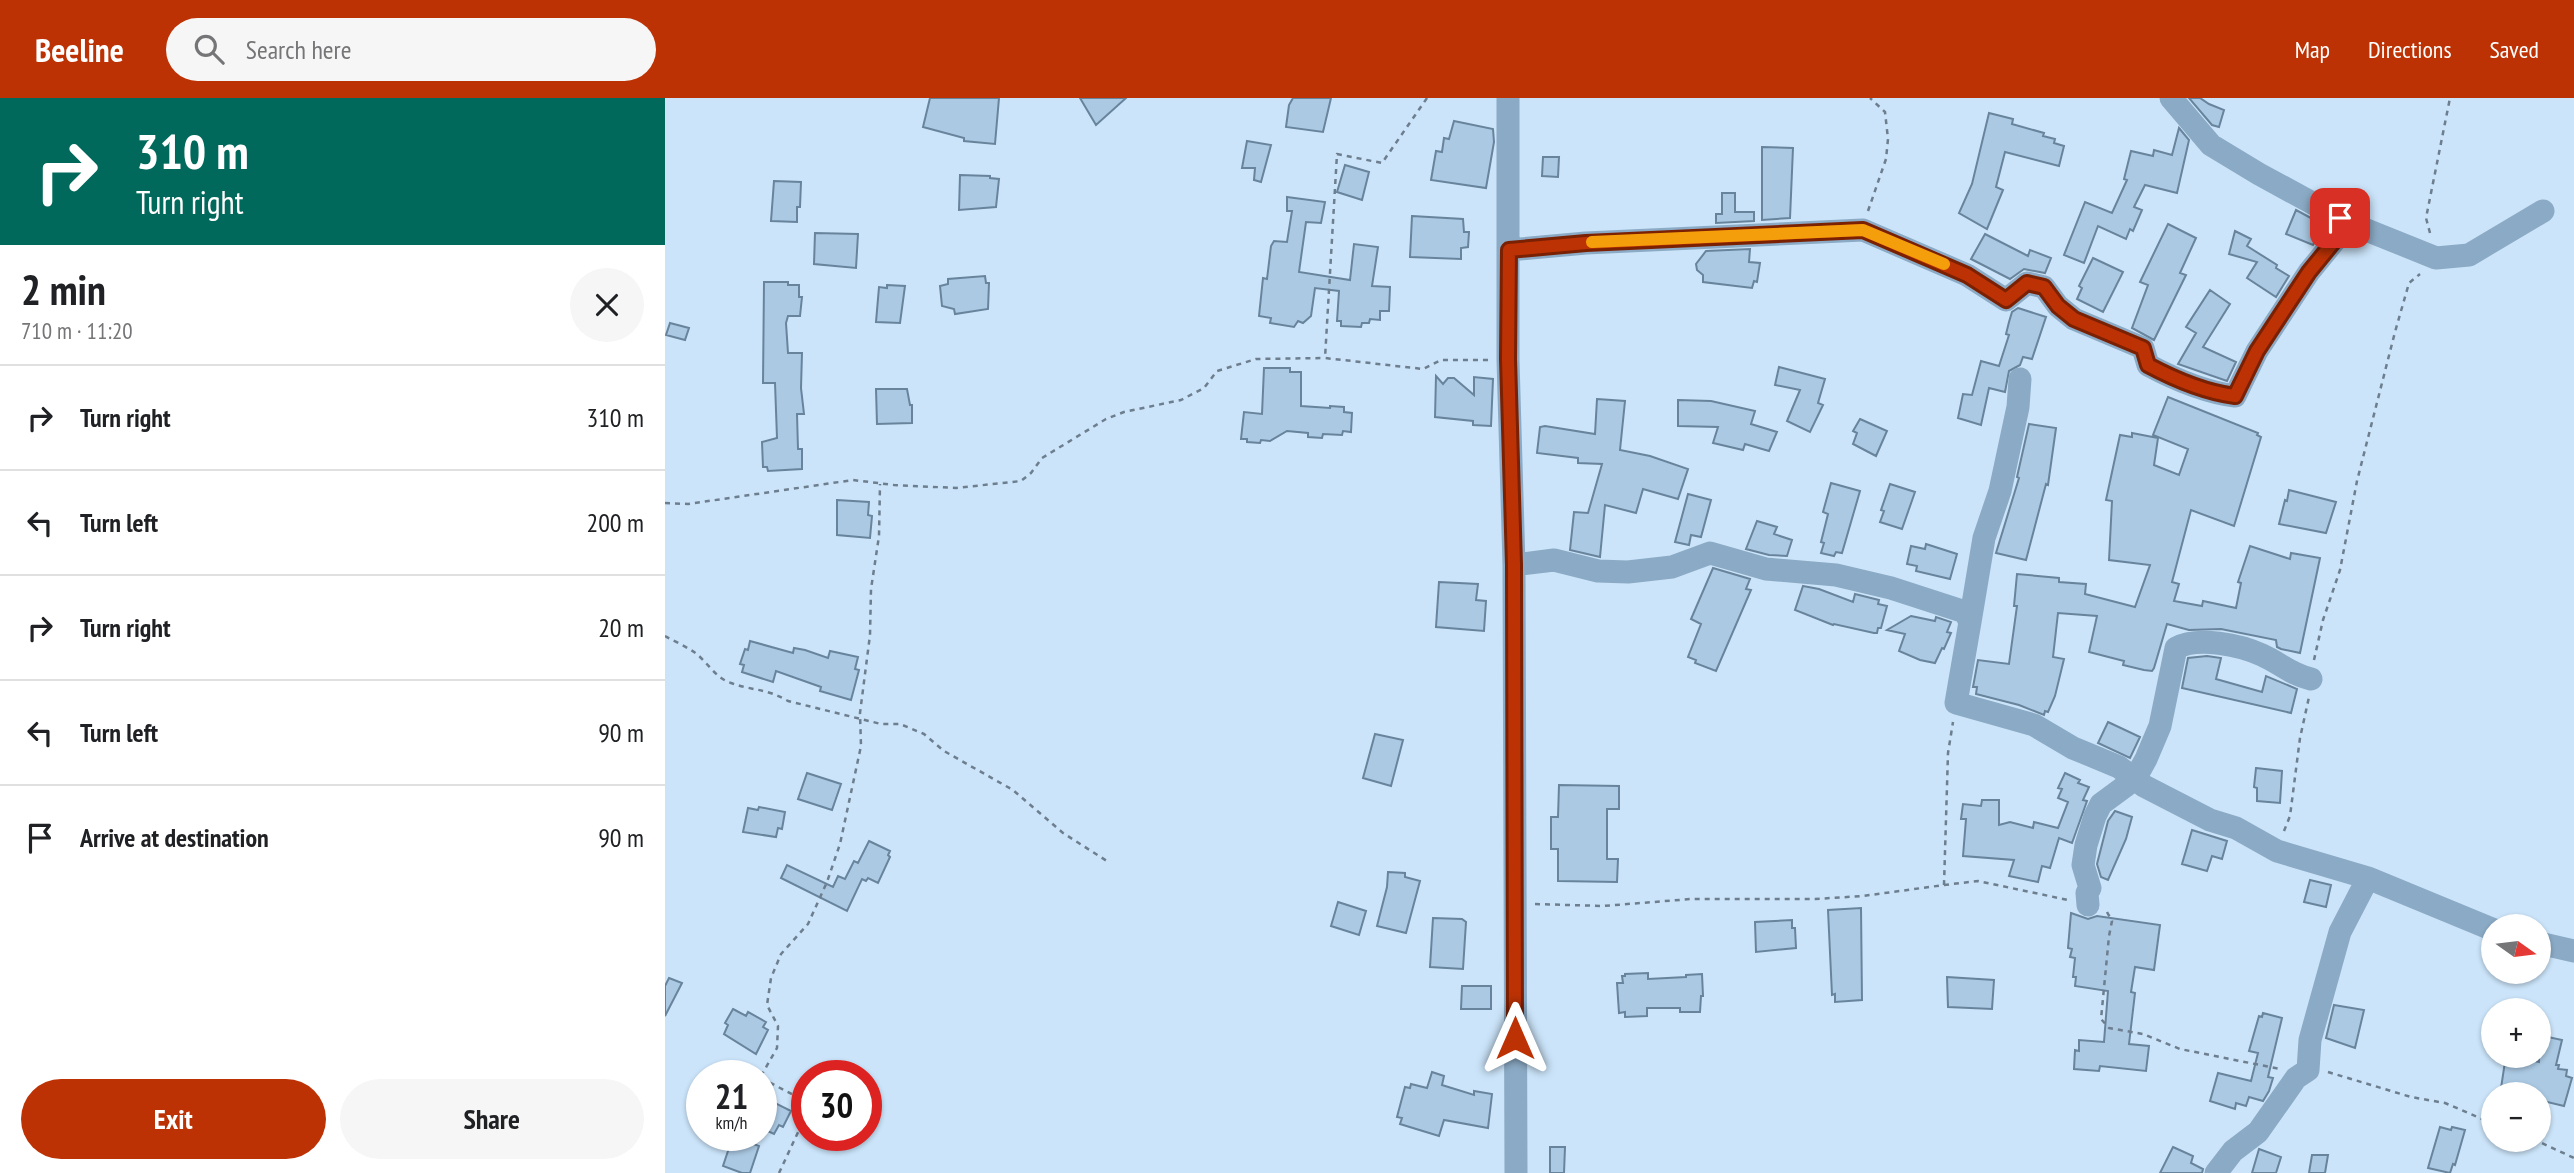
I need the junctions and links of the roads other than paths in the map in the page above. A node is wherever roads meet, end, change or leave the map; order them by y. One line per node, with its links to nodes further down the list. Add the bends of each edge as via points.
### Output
1 (1508, 98): 5 (street)
2 (2171, 98): 4 (street, via 2211,145)
3 (2543, 211): 4 (street, via 2469,254 2436,258)
4 (2349, 223): 5 (street, via 2309,272 2257,351 2235,396 2216,394 2148,365 2143,348 2074,319 2044,287 2027,283 2006,300 1967,275 1863,230)
5 (1509, 250): 7 (street)
6 (2020, 379): 8 (street, via 2018,407 2000,491 1984,538)
7 (1514, 565): 8 (street, via 1554,560 1598,571 1627,572 1672,567 1710,553 1766,569 1836,575 1891,588 1965,612); 16 (street)
8 (1970, 622): 10 (street, via 1956,703 2034,726 2119,766)
9 (2311, 679): 10 (street, via 2246,648 2185,643 2176,648 2160,726)
10 (2135, 779): 11 (street, via 2277,851); 12 (street, via 2101,804 2095,816 2083,865 2091,888)
11 (2368, 878): 13 (street); 17 (street, via 2340,932 2310,1040 2308,1070 2296,1078 2257,1132 2233,1151)
12 (2088, 905)
13 (2481, 925)
14 (2551, 946): 15 (street)
15 (2574, 951)
16 (1516, 1173)
17 (2216, 1173)

